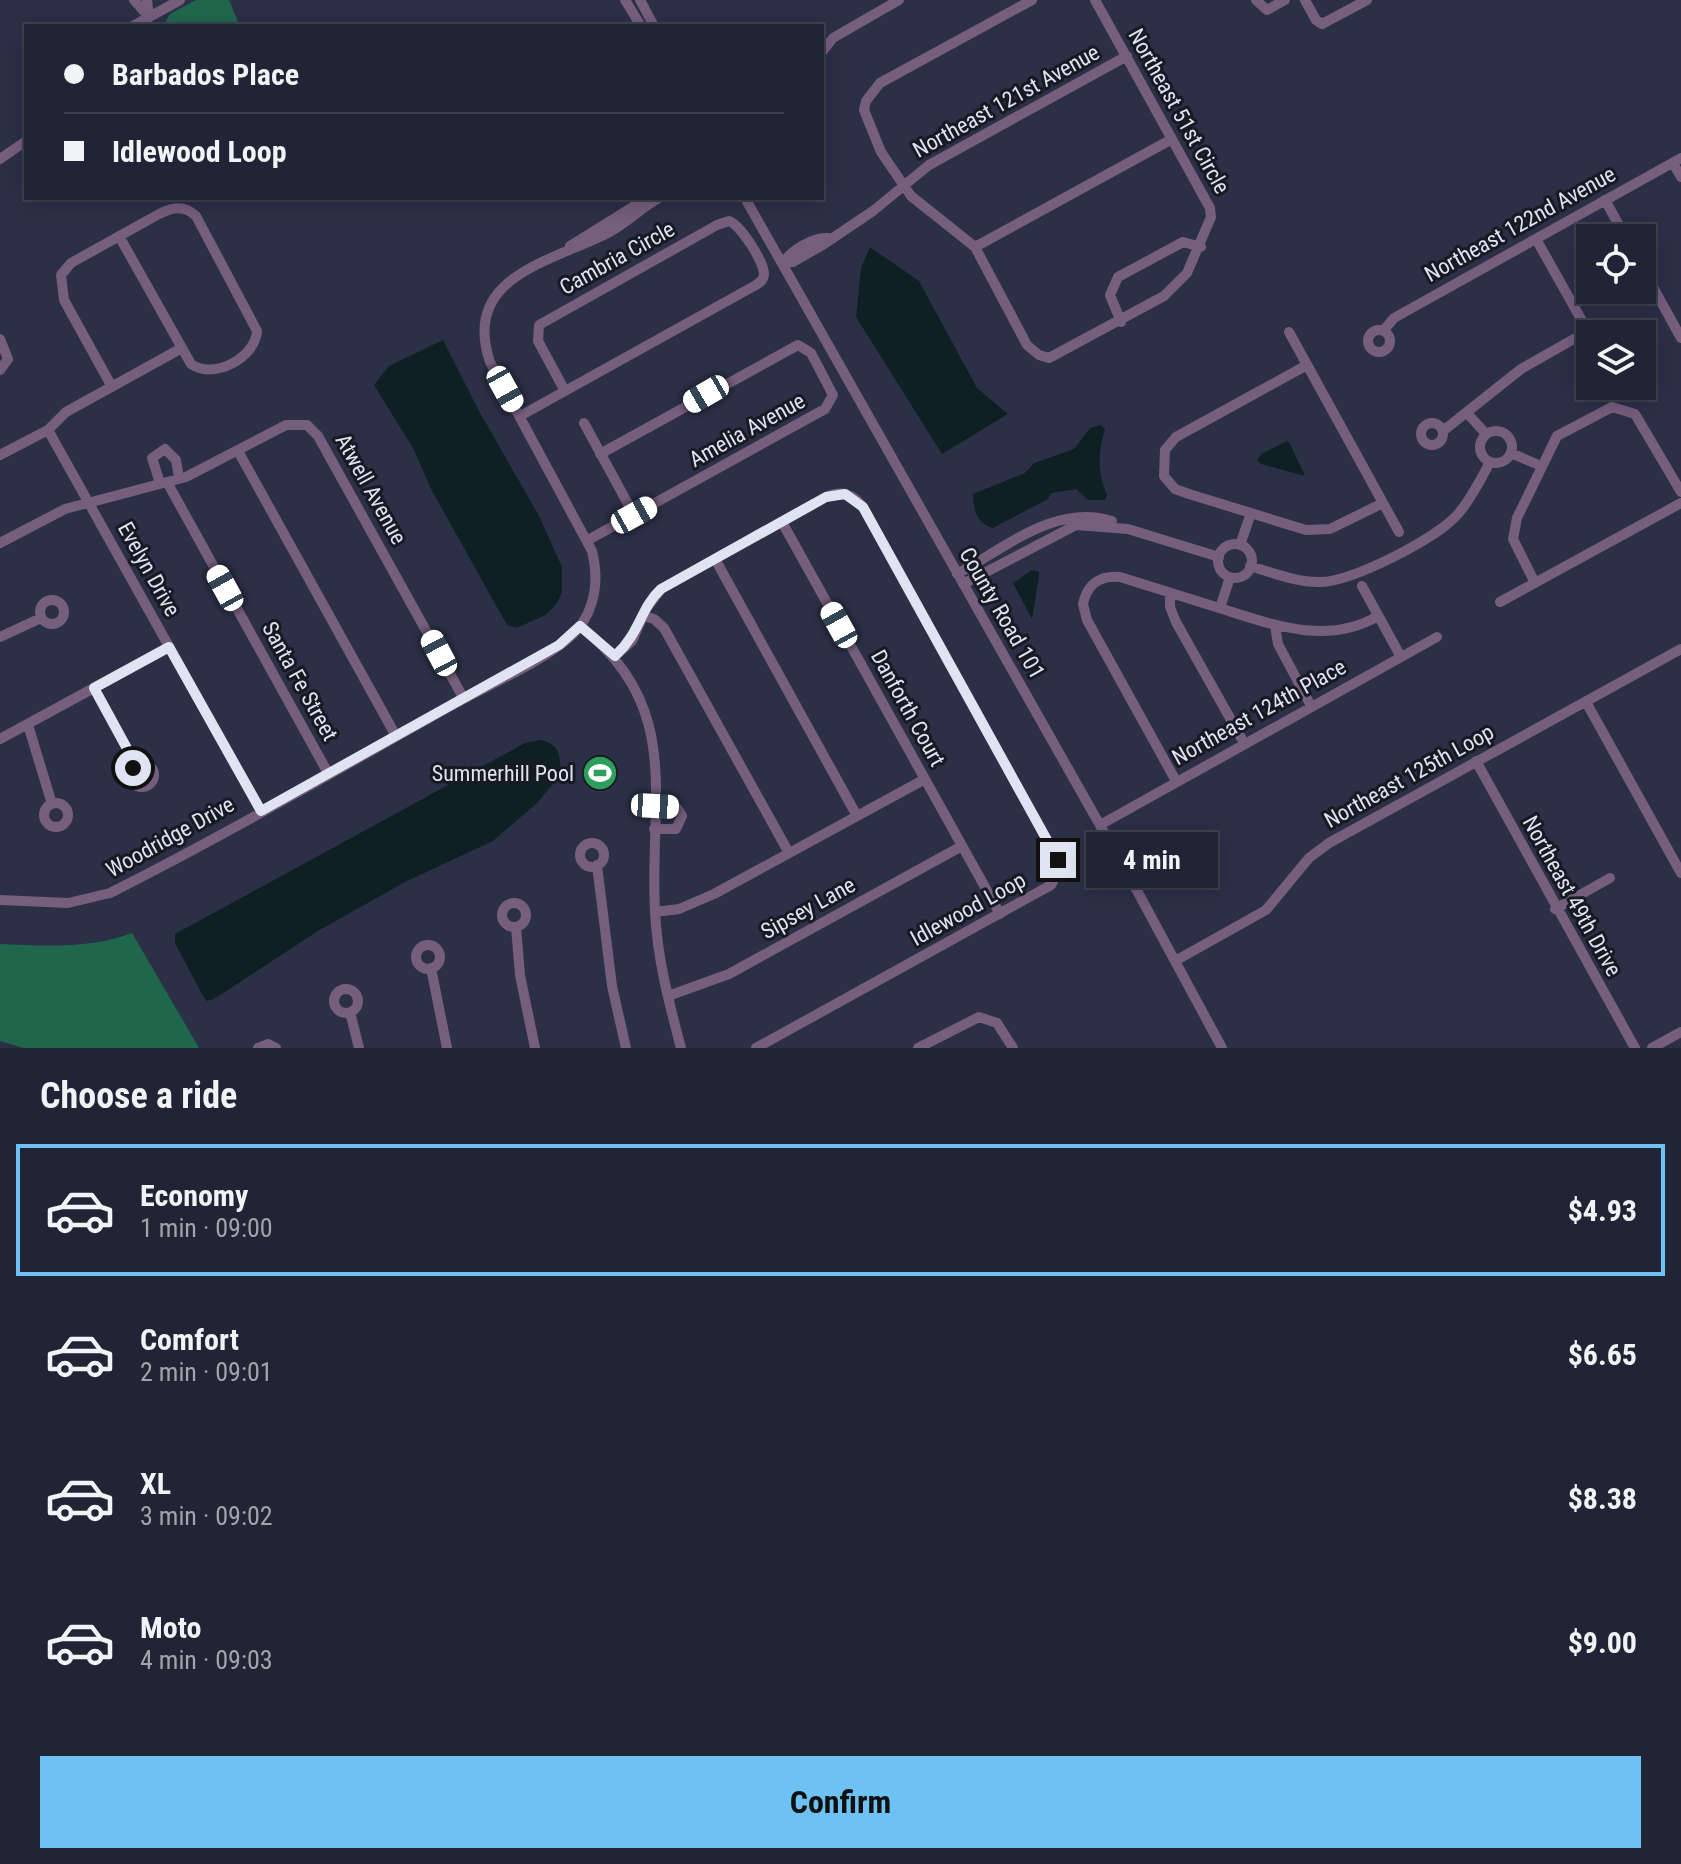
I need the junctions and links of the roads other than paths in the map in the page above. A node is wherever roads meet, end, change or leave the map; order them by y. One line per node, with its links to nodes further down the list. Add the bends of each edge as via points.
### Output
1 (134, 0): 13 (street)
2 (147, 0): 13 (street)
3 (180, 0): 13 (street)
4 (625, 0): 15 (street)
5 (640, 0): 16 (street)
6 (899, 0): 17 (street, via 833,38)
7 (1032, 0): 24 (street, Northeast 51st Circle, via 872,92 864,110 866,122)
8 (1095, 0): 18 (street, Northeast 51st Circle)
9 (1256, 0): 12 (street, via 1265,10)
10 (1305, 0): 11 (street, via 1324,24)
11 (1367, 0)
12 (1282, 1)
13 (149, 17): 14 (street)
14 (137, 24)
15 (640, 24)
16 (653, 24)
17 (824, 49)
18 (1127, 56): 19 (street, Northeast 51st Circle); 24 (street, Northeast 121st Avenue)
19 (1172, 139): 31 (street); 32 (street, Northeast 51st Circle, via 1210,208)
20 (24, 142): 21 (street)
21 (0, 159)
22 (1677, 160): 23 (street); 27 (street, Northeast 122nd Avenue)
23 (1681, 177)
24 (901, 184): 31 (street, Northeast 51st Circle); 33 (street, Northeast 121st Avenue, via 873,211 787,255)
25 (656, 200): 48 (street, via 611,232 565,250 494,295 482,333 490,362)
26 (746, 200): 33 (street, County Road 101)
27 (1605, 200): 28 (street); 30 (street, Northeast 122nd Avenue)
28 (1618, 224)
29 (119, 236): 42 (street); 42 (street, via 167,209 192,212 257,331 248,353 211,371 197,369); 45 (street, via 71,263 60,282 64,300)
30 (1536, 239): 35 (street); 37 (street, Northeast 122nd Avenue, via 1394,318)
31 (975, 247): 36 (street, Northeast 51st Circle, via 1027,345 1039,355 1057,356)
32 (1201, 247): 36 (street, Northeast 51st Circle, via 1187,273 1164,296); 36 (street, via 1183,242 1118,277 1110,295)
33 (783, 263): 76 (street, County Road 101)
34 (1656, 292): 39 (street)
35 (1581, 320)
36 (1121, 322)
37 (1383, 331)
38 (1289, 332): 43 (street)
39 (1681, 338)
40 (0, 339): 44 (street, via 8,359)
41 (1576, 341): 47 (street, via 1521,369)
42 (180, 349): 45 (street)
43 (1307, 365): 63 (street); 65 (street, via 1176,437 1165,450 1164,476 1175,489)
44 (0, 370)
45 (112, 387): 50 (street, via 66,412)
46 (565, 391): 46 (street, Cambria Circle, via 538,341 539,325 717,225 729,221 739,226 763,270 761,281); 48 (street, Cambria Circle)
47 (1468, 414): 51 (street); 52 (street)
48 (520, 416): 69 (street)
49 (584, 423): 55 (street)
50 (48, 430): 56 (street); 62 (street, Evelyn Drive)
51 (1443, 431)
52 (1486, 434): 54 (street, via 1507,435); 57 (street, via 1480,447)
53 (238, 451): 59 (street, Atwell Avenue); 94 (street, Atwell Avenue, via 286,425 312,429); 98 (street)
54 (1511, 453): 57 (street); 58 (street)
55 (600, 454): 66 (street); 66 (street, Amelia Avenue, via 786,349 798,345 811,353 831,391 830,406)
56 (0, 455)
57 (1490, 462): 74 (street, via 1445,526 1367,569 1322,582)
58 (1541, 466): 61 (street, via 1557,436 1601,411 1624,408 1645,427); 77 (street, via 1513,529 1515,548)
59 (179, 478): 60 (street, Atwell Avenue); 60 (street, via 176,460 165,449 152,458)
60 (164, 482): 62 (street, Atwell Avenue); 103 (street, Santa Fe Street)
61 (1681, 492)
62 (89, 502): 70 (street, Atwell Avenue, via 50,515); 89 (street, Evelyn Drive)
63 (1383, 503): 65 (street, via 1330,529 1306,530); 68 (street)
64 (1681, 503): 77 (street)
65 (1251, 513): 71 (street)
66 (634, 515): 69 (street, Amelia Avenue)
67 (782, 522): 73 (street, Idlewood Loop); 104 (street, Danforth Court); 120 (street, Idlewood Loop, via 833,494 852,496 863,507 1058,860 1051,885)
68 (1399, 532)
69 (588, 540): 85 (street, via 596,583)
70 (0, 543)
71 (1240, 545): 72 (street, via 1224,548); 74 (street, via 1248,551)
72 (1219, 557): 75 (street, via 1219,567); 76 (street, via 1128,529 1076,525)
73 (715, 559): 82 (street, Idlewood Loop, via 661,589); 109 (street)
74 (1250, 566): 75 (street, via 1240,577)
75 (1230, 577): 81 (street)
76 (960, 579): 110 (street, County Road 101)
77 (1535, 583): 80 (street)
78 (1362, 586): 83 (street)
79 (1170, 593): 81 (street); 100 (street, via 1176,622); 105 (street, via 1112,576 1093,582 1083,604)
80 (1500, 602)
81 (1220, 608): 86 (street)
82 (644, 616): 91 (street, Idlewood Loop, via 632,641); 113 (street, via 664,628)
83 (1378, 616): 86 (street, via 1330,630); 92 (street)
84 (41, 618): 87 (street)
85 (580, 626): 91 (street); 94 (street, Woodridge Drive, via 559,645)
86 (1275, 626): 96 (street, via 1278,644)
87 (0, 637)
88 (1437, 637): 92 (street, Northeast 124th Place)
89 (169, 647): 93 (street); 108 (street, Evelyn Drive)
90 (1681, 649): 95 (street, Northeast 125th Loop)
91 (615, 656): 107 (street, via 652,733)
92 (1401, 657): 96 (street, Northeast 124th Place)
93 (94, 688): 97 (street); 102 (street)
94 (464, 699): 98 (street, Woodridge Drive)
95 (1586, 702): 101 (street, Northeast 125th Loop); 115 (street)
96 (1311, 706): 100 (street, Northeast 124th Place)
97 (28, 725): 99 (street); 106 (street)
98 (396, 736): 103 (street, Woodridge Drive)
99 (0, 739)
100 (1244, 743): 105 (street, Northeast 124th Place)
101 (1476, 761): 118 (street, Northeast 49th Drive); 122 (street, Northeast 125th Loop, via 1320,849 1266,910)
102 (136, 765)
103 (328, 773): 108 (street, Woodridge Drive)
104 (925, 779): 109 (street); 112 (street, Danforth Court)
105 (1176, 781): 110 (street, Northeast 124th Place)
106 (52, 804)
107 (655, 806): 111 (street); 111 (street, via 677,808 682,821 676,829)
108 (261, 811): 117 (street, Woodridge Drive, via 98,898 68,903)
109 (857, 816): 113 (street)
110 (1100, 825): 122 (street, County Road 101)
111 (654, 829): 119 (street)
112 (962, 846): 120 (street, Danforth Court); 124 (street, Sipsey Lane, via 738,970)
113 (789, 853): 119 (street, via 695,904)
114 (597, 865): 133 (street, via 607,957)
115 (1681, 873)
116 (1610, 878): 118 (street)
117 (0, 900)
118 (1555, 909): 138 (street, Northeast 49th Drive)
119 (655, 912): 124 (street)
120 (1000, 914): 127 (street, Idlewood Loop)
121 (516, 927): 132 (street)
122 (1175, 961): 137 (street, County Road 101)
123 (431, 968): 131 (street)
124 (668, 996): 134 (street)
125 (350, 1012): 130 (street)
126 (1681, 1032): 139 (street)
127 (760, 1047)
128 (258, 1048): 129 (street)
129 (276, 1048)
130 (359, 1048)
131 (447, 1048)
132 (535, 1048)
133 (626, 1048)
134 (681, 1048)
135 (918, 1048): 136 (street, via 979,1017 997,1023)
136 (1013, 1048)
137 (1222, 1048)
138 (1635, 1048)
139 (1652, 1048)

